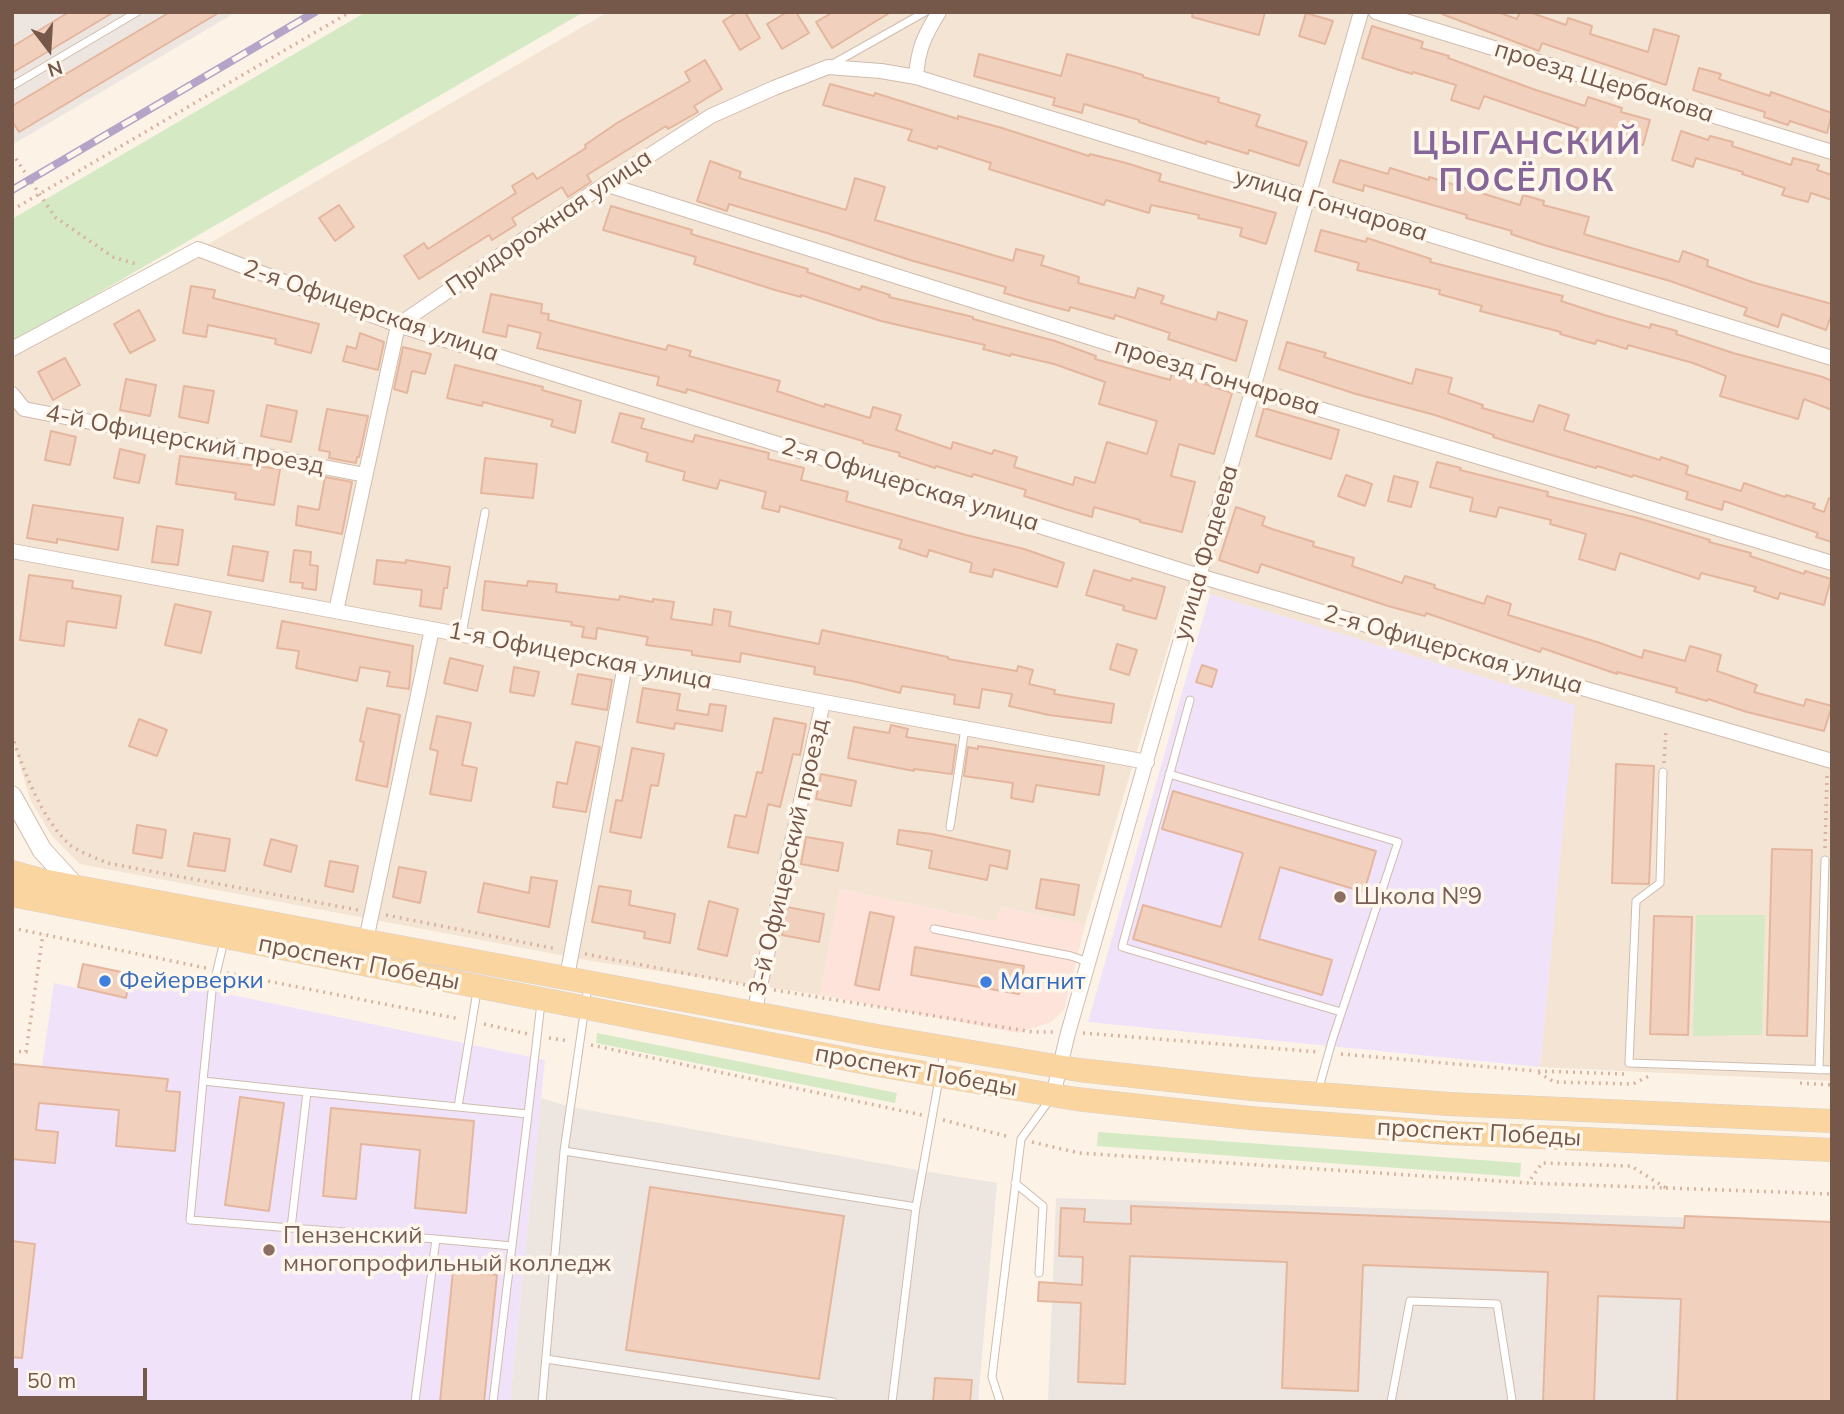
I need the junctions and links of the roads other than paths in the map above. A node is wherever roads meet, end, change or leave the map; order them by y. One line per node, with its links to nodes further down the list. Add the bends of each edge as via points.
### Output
1 (137, 12): 8 (lane)
2 (926, 12): 6 (lane, Придорожная улица)
3 (939, 12): 7 (street, via 924,35)
4 (1361, 12): 11 (street, улица Фадеева)
5 (1376, 12): 9 (street, проезд Щербакова)
6 (828, 67): 7 (street, улица Гончарова); 10 (street, Придорожная улица, via 710,116)
7 (916, 77): 11 (street, улица Гончарова)
8 (12, 86)
9 (1832, 152)
10 (605, 184): 12 (street, Придорожная улица); 15 (street, проезд Гончарова)
11 (1308, 198): 14 (street, улица Гончарова); 15 (street, улица Фадеева)
12 (398, 325): 13 (street, 2-я Офицерская улица, via 198,249); 17 (street); 21 (street, 2-я Офицерская улица)
13 (12, 349)
14 (1832, 358)
15 (1253, 389): 20 (street, проезд Гончарова); 21 (street, улица Фадеева)
16 (12, 394): 17 (street, 4-й Офицерский проезд, via 24,409)
17 (365, 475): 22 (street)
18 (485, 512): 24 (lane)
19 (12, 551): 22 (street, 1-я Офицерская улица)
20 (1832, 563)
21 (1199, 576): 29 (street, 2-я Офицерская улица); 30 (street, улица Фадеева)
22 (336, 611): 23 (street, 1-я Офицерская улица)
23 (432, 629): 24 (street, 1-я Офицерская улица); 41 (street)
24 (462, 635): 25 (street, 1-я Офицерская улица)
25 (625, 665): 27 (street, 1-я Офицерская улица); 43 (street, via 571,952)
26 (1190, 700): 32 (lane)
27 (823, 702): 28 (street, 1-я Офицерская улица); 48 (street, 3-й Офицерский проезд)
28 (965, 729): 30 (street, 1-я Офицерская улица); 34 (lane)
29 (1830, 760)
30 (1147, 762): 42 (street, улица Фадеева)
31 (1663, 772): 51 (lane, via 1660,883 1636,901 1629,1063)
32 (1170, 774): 47 (lane, via 1122,947); 47 (lane, via 1398,842)
33 (12, 796): 37 (main road, via 42,850)
34 (950, 827)
35 (1825, 860): 51 (lane)
36 (12, 872): 37 (main road, проспект Победы)
37 (74, 885): 41 (main road, проспект Победы)
38 (12, 895): 40 (main road, проспект Победы)
39 (934, 929): 42 (lane)
40 (225, 937): 44 (main road, проспект Победы); 54 (lane, via 212,991)
41 (366, 940): 43 (main road, проспект Победы)
42 (1089, 962): 50 (street, улица Фадеева)
43 (578, 979): 46 (lane); 48 (main road, проспект Победы)
44 (477, 987): 45 (main road, проспект Победы); 58 (lane)
45 (541, 999): 46 (main road, проспект Победы); 59 (lane)
46 (585, 1008): 53 (main road, проспект Победы); 61 (lane)
47 (1341, 1012): 56 (lane)
48 (754, 1013): 49 (main road, проспект Победы)
49 (945, 1047): 50 (main road, проспект Победы); 53 (lane)
50 (1059, 1067): 56 (main road, проспект Победы); 57 (street, улица Фадеева)
51 (1819, 1070): 52 (lane)
52 (1832, 1070)
53 (940, 1076): 57 (main road, проспект Победы); 64 (lane)
54 (204, 1082): 55 (lane); 65 (lane, via 190,1220)
55 (307, 1092): 58 (lane); 65 (lane)
56 (1317, 1094): 60 (main road, проспект Победы)
57 (1053, 1095): 62 (main road, проспект Победы, via 1250,1118 1434,1132); 63 (lane, via 1021,1139)
58 (458, 1107): 59 (lane)
59 (528, 1114): 67 (lane)
60 (1832, 1121)
61 (564, 1150): 64 (lane); 69 (lane)
62 (1832, 1150)
63 (1015, 1183): 68 (lane, via 1043,1206); 75 (lane, via 992,1377)
64 (916, 1207): 74 (lane)
65 (291, 1228): 66 (lane)
66 (436, 1239): 67 (lane); 70 (lane)
67 (512, 1246): 71 (lane)
68 (1039, 1273)
69 (545, 1359): 72 (lane); 73 (lane)
70 (415, 1402)
71 (493, 1402)
72 (542, 1402)
73 (833, 1402)
74 (892, 1402)
75 (1000, 1402)
76 (1391, 1402): 77 (lane, via 1410,1301 1497,1304)
77 (1510, 1402)

